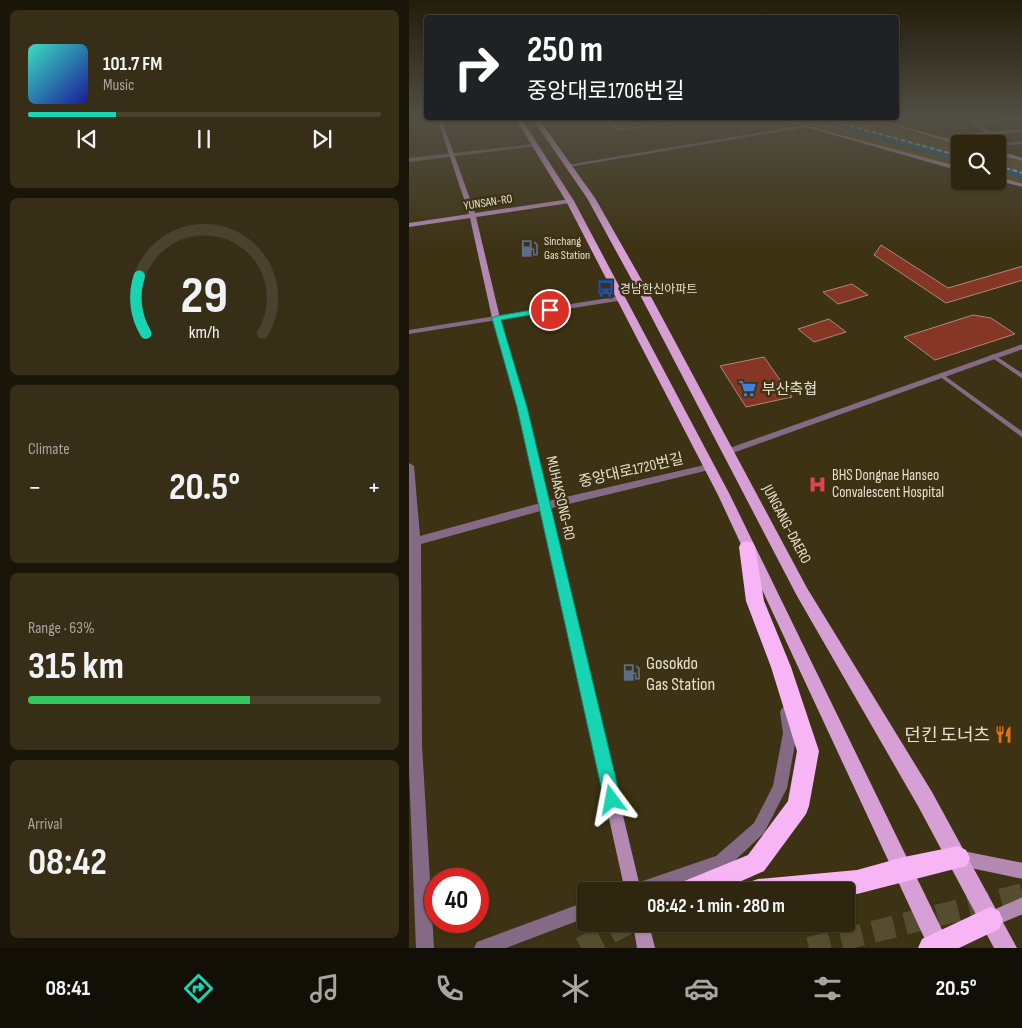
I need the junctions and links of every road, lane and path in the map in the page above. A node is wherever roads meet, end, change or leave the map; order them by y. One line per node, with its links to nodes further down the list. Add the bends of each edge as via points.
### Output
1 (454, 161): 11 (street, MUHAKSONG-RO)
2 (544, 161): 10 (main road)
3 (566, 161): 6 (main road, JUNGANG-DAERO)
4 (592, 161): 6 (street)
5 (932, 161): 7 (street)
6 (569, 165): 21 (main road, JUNGANG-DAERO, via 644,293)
7 (951, 167)
8 (1006, 182): 9 (street)
9 (1022, 186)
10 (570, 201): 11 (street, YUNSAN-RO); 13 (main road)
11 (473, 216): 12 (street, YUNSAN-RO); 14 (street, MUHAKSONG-RO)
12 (409, 225)
13 (621, 298): 14 (street); 23 (main road)
14 (497, 318): 15 (street); 24 (street, MUHAKSONG-RO, via 522,407)
15 (409, 332)
16 (1022, 346): 17 (street)
17 (993, 356): 18 (street); 19 (lane)
18 (941, 375): 20 (lane); 21 (street)
19 (1022, 377)
20 (1022, 436)
21 (727, 452): 28 (main road, JUNGANG-DAERO, via 802,592)
22 (409, 466): 25 (street)
23 (709, 467): 24 (street, 중앙대로1720번길); 26 (main road)
24 (544, 506): 25 (street, 중앙대로1720번길); 31 (street, MUHAKSONG-RO)
25 (415, 541): 40 (street, via 415,745)
26 (747, 547): 27 (highway, via 755,600); 29 (main road)
27 (781, 667): 32 (street, via 790,733 780,788 759,828 721,862); 33 (highway, via 808,751 798,806 756,863)
28 (958, 858): 29 (highway); 30 (street); 37 (main road, JUNGANG-DAERO)
29 (904, 870): 34 (highway); 39 (main road)
30 (1022, 871)
31 (631, 882)
32 (663, 882)
33 (712, 882)
34 (855, 882)
35 (1022, 905): 37 (street)
36 (577, 913): 41 (street)
37 (990, 920): 39 (highway); 43 (main road, JUNGANG-DAERO)
38 (643, 932): 42 (street)
39 (936, 947)
40 (425, 948)
41 (483, 948)
42 (646, 948)
43 (1006, 948)

